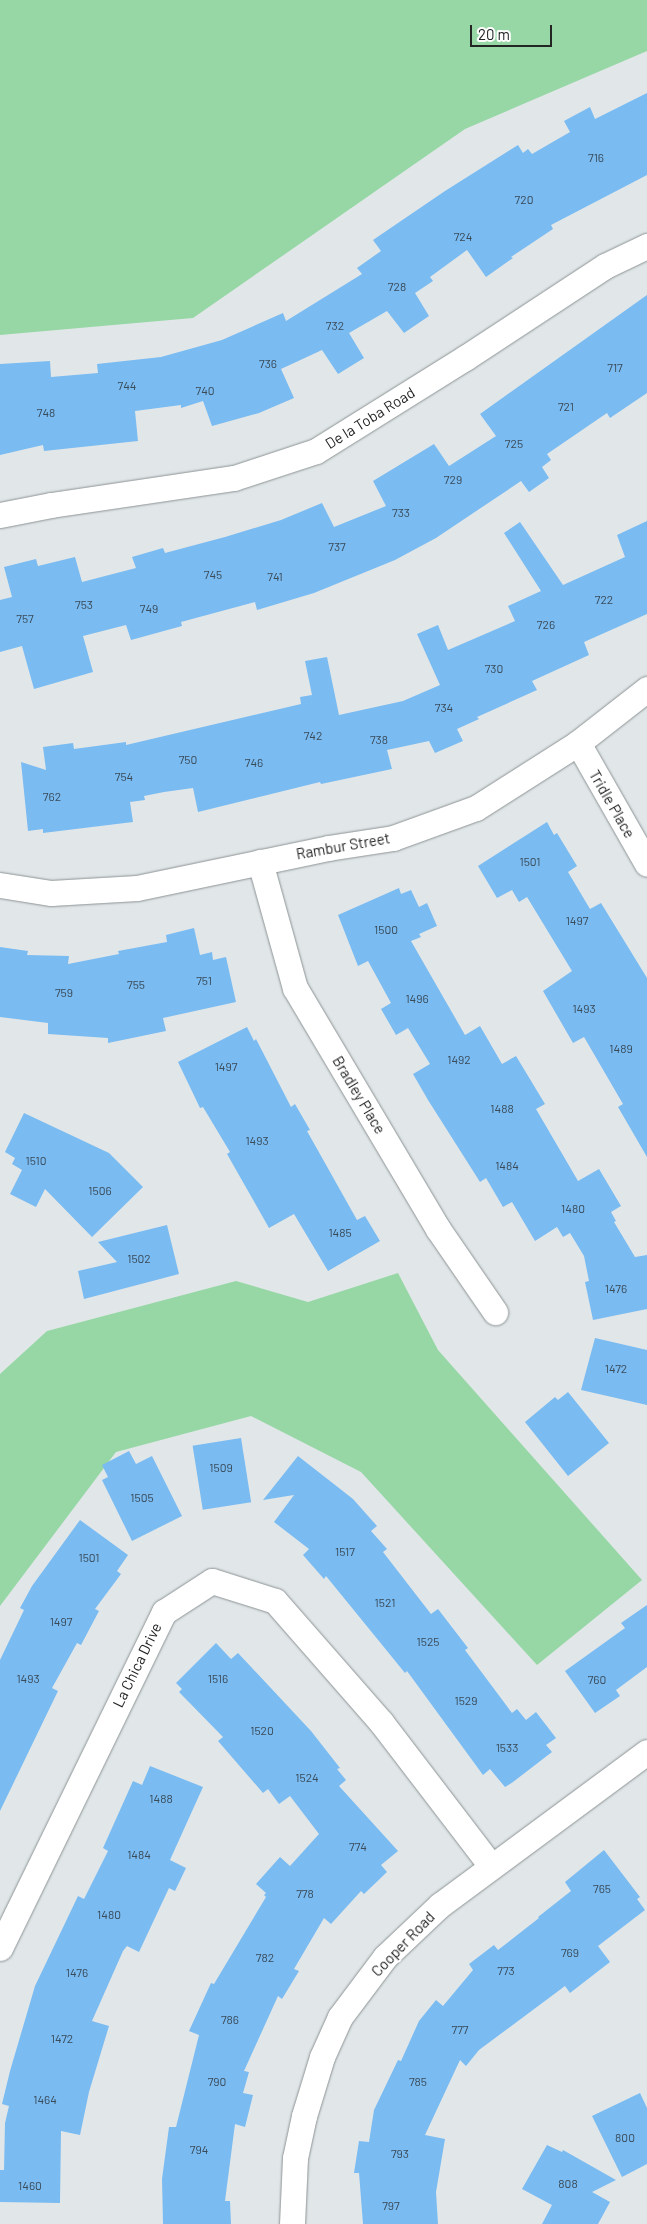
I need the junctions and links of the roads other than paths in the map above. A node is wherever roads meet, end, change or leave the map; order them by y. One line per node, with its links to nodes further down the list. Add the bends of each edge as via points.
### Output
1 (647, 246): 2 (street, De la Toba Road, via 605,266 316,451 234,478)
2 (0, 514)
3 (647, 689): 4 (street, Rambur Street)
4 (578, 744): 5 (street, Rambur Street, via 476,808 393,838); 6 (street, Tridle Place)
5 (260, 862): 7 (street, Rambur Street, via 137,888 51,893); 8 (street, Bradley Place, via 296,988 438,1229)
6 (647, 864)
7 (0, 885)
8 (495, 1312)
9 (647, 1752): 10 (street, Cooper Road)
10 (491, 1866): 11 (street, La Chica Drive, via 381,1722 275,1601 212,1581 164,1612); 12 (street, Cooper Road, via 440,1905 385,1958 340,2017 322,2057 304,2116 295,2158)
11 (0, 1948)
12 (292, 2224)

